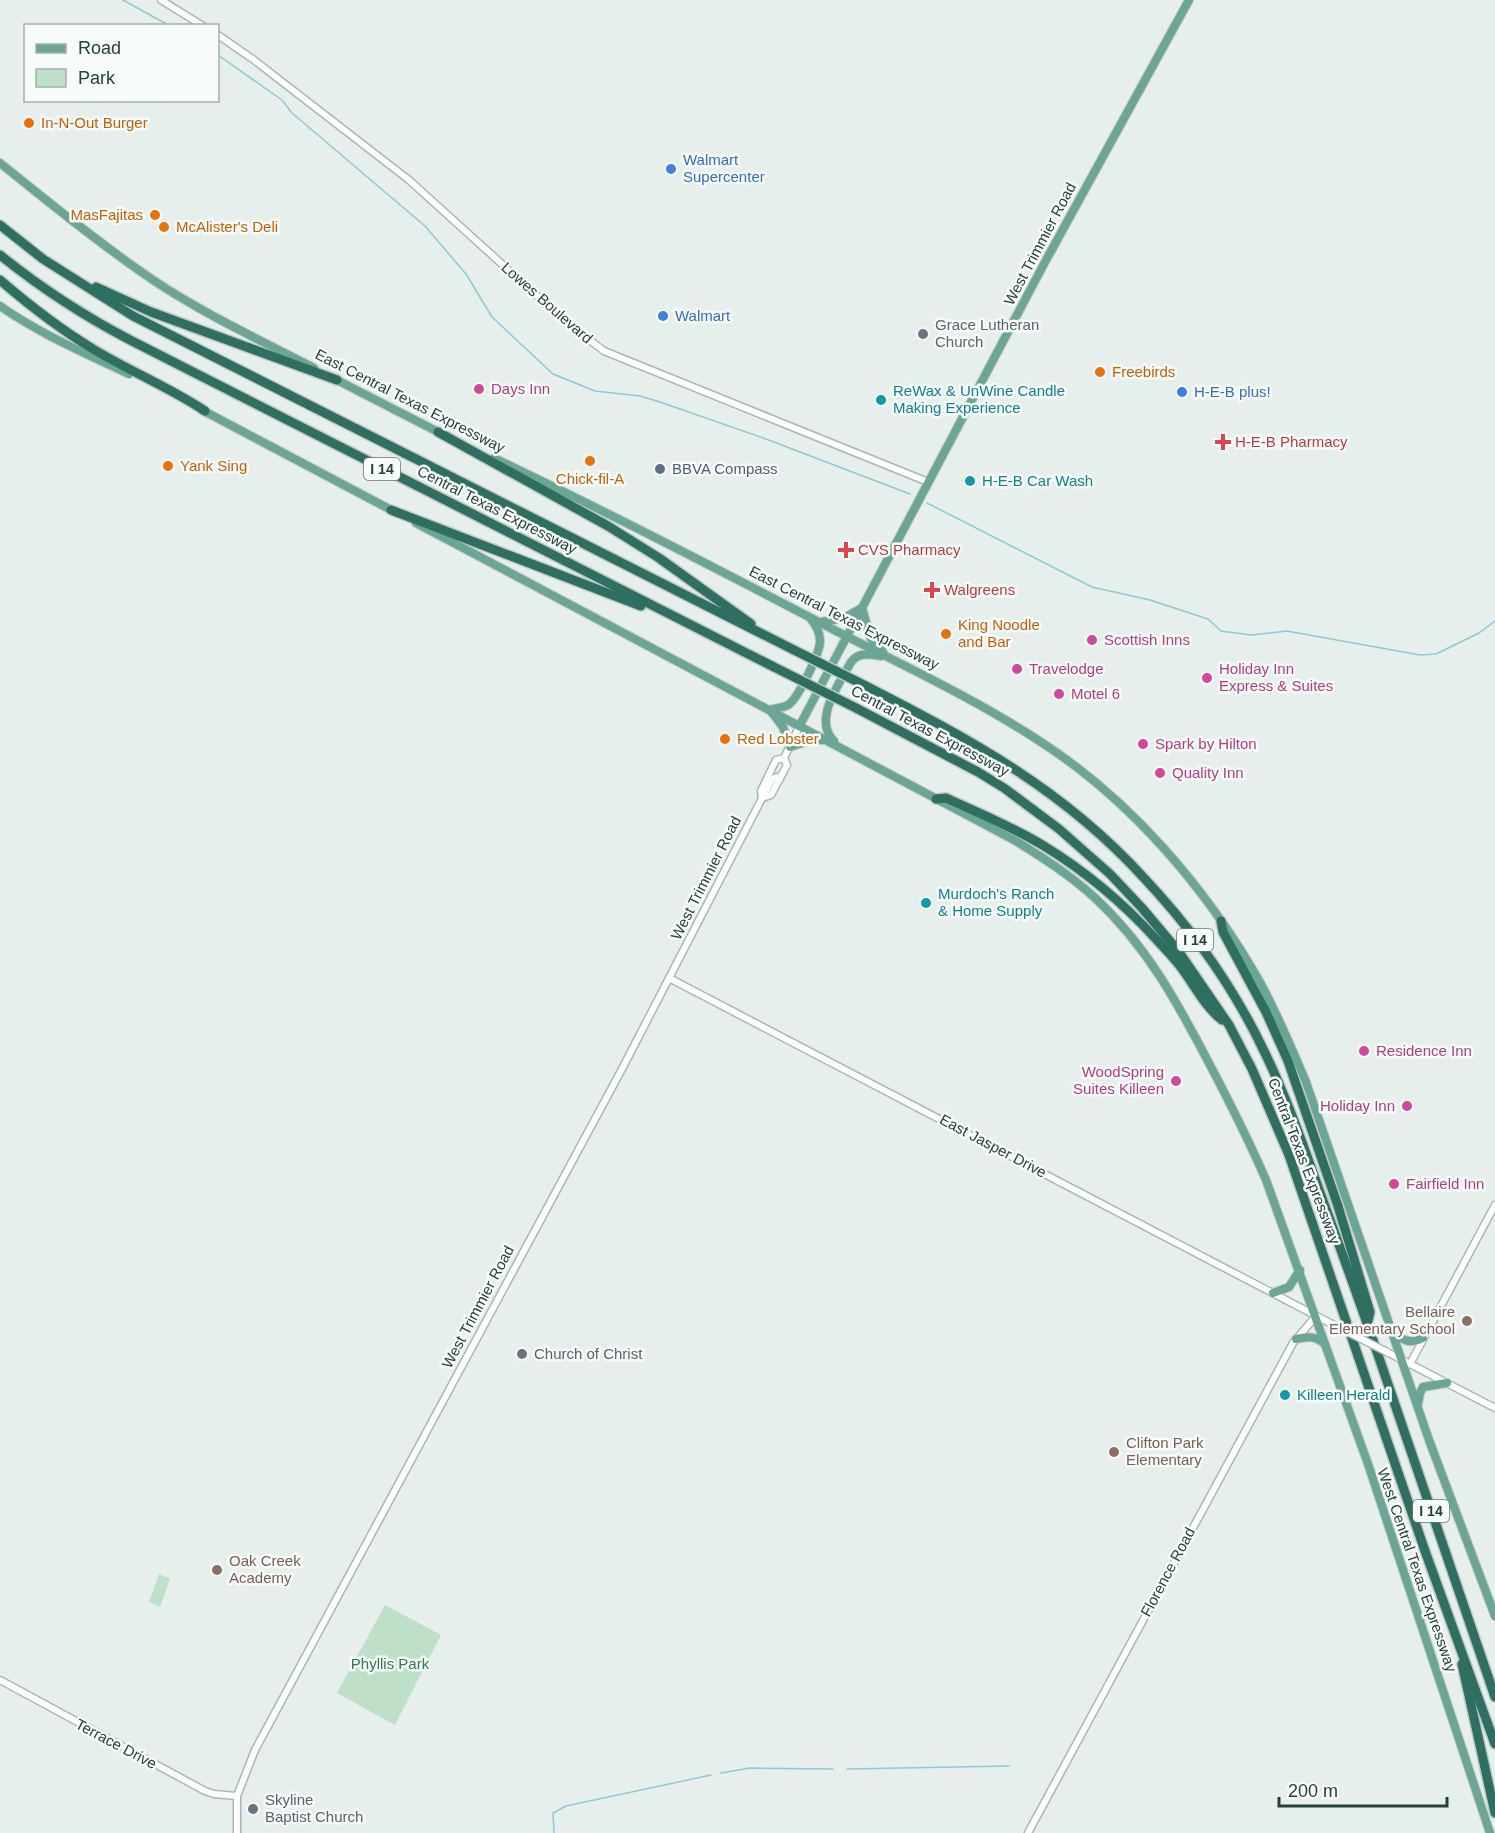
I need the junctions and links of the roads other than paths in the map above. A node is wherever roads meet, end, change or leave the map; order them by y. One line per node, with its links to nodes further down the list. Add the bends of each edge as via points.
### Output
1 (161, 0): 3 (street)
2 (1189, 0): 14 (main road, West Trimmier Road)
3 (200, 24)
4 (219, 36): 14 (street, Lowes Boulevard, via 384,160 604,351)
5 (0, 163): 11 (main road, East Central Texas Expressway, via 153,280 221,321)
6 (0, 225): 8 (highway, Central Texas Expressway / I 14)
7 (0, 255): 17 (highway, Central Texas Expressway / I 14, via 96,322)
8 (43, 259): 11 (highway, via 151,312); 20 (highway, Central Texas Expressway / I 14, via 133,316)
9 (0, 280): 12 (highway, via 92,349)
10 (0, 306): 12 (main road, via 47,335)
11 (338, 380): 13 (main road, East Central Texas Expressway)
12 (205, 411): 15 (main road)
13 (438, 432): 18 (main road, East Central Texas Expressway, via 593,506); 20 (highway, via 577,507 659,558)
14 (928, 483): 16 (main road, West Trimmier Road)
15 (391, 510): 17 (highway); 22 (main road)
16 (861, 608): 18 (main road, via 844,618); 19 (main road, West Trimmier Road); 21 (main road, via 871,639)
17 (667, 613): 32 (highway, Central Texas Expressway / I 14, bridge, via 1004,788 1110,874 1179,952)
18 (814, 620): 19 (main road, East Central Texas Expressway); 22 (main road, via 819,651 796,697 789,704)
19 (847, 636): 21 (main road, East Central Texas Expressway); 23 (main road, West Trimmier Road)
20 (770, 638): 37 (highway, Central Texas Expressway / I 14, bridge, via 959,734 1018,770 1063,802 1142,876 1175,913 1221,975 1264,1050 1290,1108)
21 (888, 658): 26 (main road, via 867,654 851,662 825,719 826,730); 30 (main road, East Central Texas Expressway, via 991,712 1091,779 1158,844)
22 (770, 710): 23 (main road); 25 (main road, via 783,727)
23 (800, 725): 24 (main road); 25 (street, West Trimmier Road)
24 (829, 741): 25 (main road, via 811,740); 26 (main road)
25 (790, 747): 27 (street, West Trimmier Road)
26 (840, 747): 29 (main road)
27 (784, 758): 28 (street, West Trimmier Road, via 777,760 761,791); 28 (street, West Trimmier Road, via 787,765 771,795)
28 (762, 798): 31 (street, West Trimmier Road)
29 (936, 799): 32 (highway, via 946,798 1003,824 1083,873 1155,938 1213,1013); 34 (main road, via 1016,841 1071,878 1137,943 1178,1002 1246,1135)
30 (1221, 921): 37 (highway, via 1288,1061 1367,1301); 38 (main road, East Central Texas Expressway, via 1258,978 1284,1029)
31 (669, 978): 35 (street, East Jasper Drive); 52 (street, West Trimmier Road, via 255,1750)
32 (1229, 1025): 48 (highway, Central Texas Expressway / I 14, via 1289,1155)
33 (1495, 1205): 39 (street)
34 (1300, 1270): 35 (main road, via 1289,1287); 36 (main road)
35 (1273, 1293): 36 (street, East Jasper Drive)
36 (1316, 1317): 40 (street, Florence Road); 41 (main road, West Central Texas Expressway); 42 (street, East Jasper Drive, bridge)
37 (1367, 1325): 50 (highway, Central Texas Expressway / I 14)
38 (1393, 1333): 39 (main road, via 1407,1342); 42 (main road, East Central Texas Expressway)
39 (1423, 1338): 43 (street)
40 (1296, 1339): 41 (main road, via 1311,1336); 55 (street, Florence Road)
41 (1326, 1345): 56 (main road, West Central Texas Expressway)
42 (1401, 1359): 43 (street, East Jasper Drive); 45 (main road)
43 (1410, 1364): 44 (street, East Jasper Drive)
44 (1447, 1383): 45 (main road, via 1424,1387); 46 (street, East Jasper Drive)
45 (1417, 1406): 47 (main road)
46 (1495, 1408)
47 (1495, 1616)
48 (1458, 1641): 51 (highway, Central Texas Expressway / I 14); 53 (highway)
49 (0, 1680): 52 (street, Terrace Drive, via 205,1791)
50 (1495, 1696)
51 (1495, 1744)
52 (237, 1796): 54 (street, West Trimmier Road)
53 (1495, 1813)
54 (237, 1833)
55 (1028, 1833)
56 (1490, 1833)

